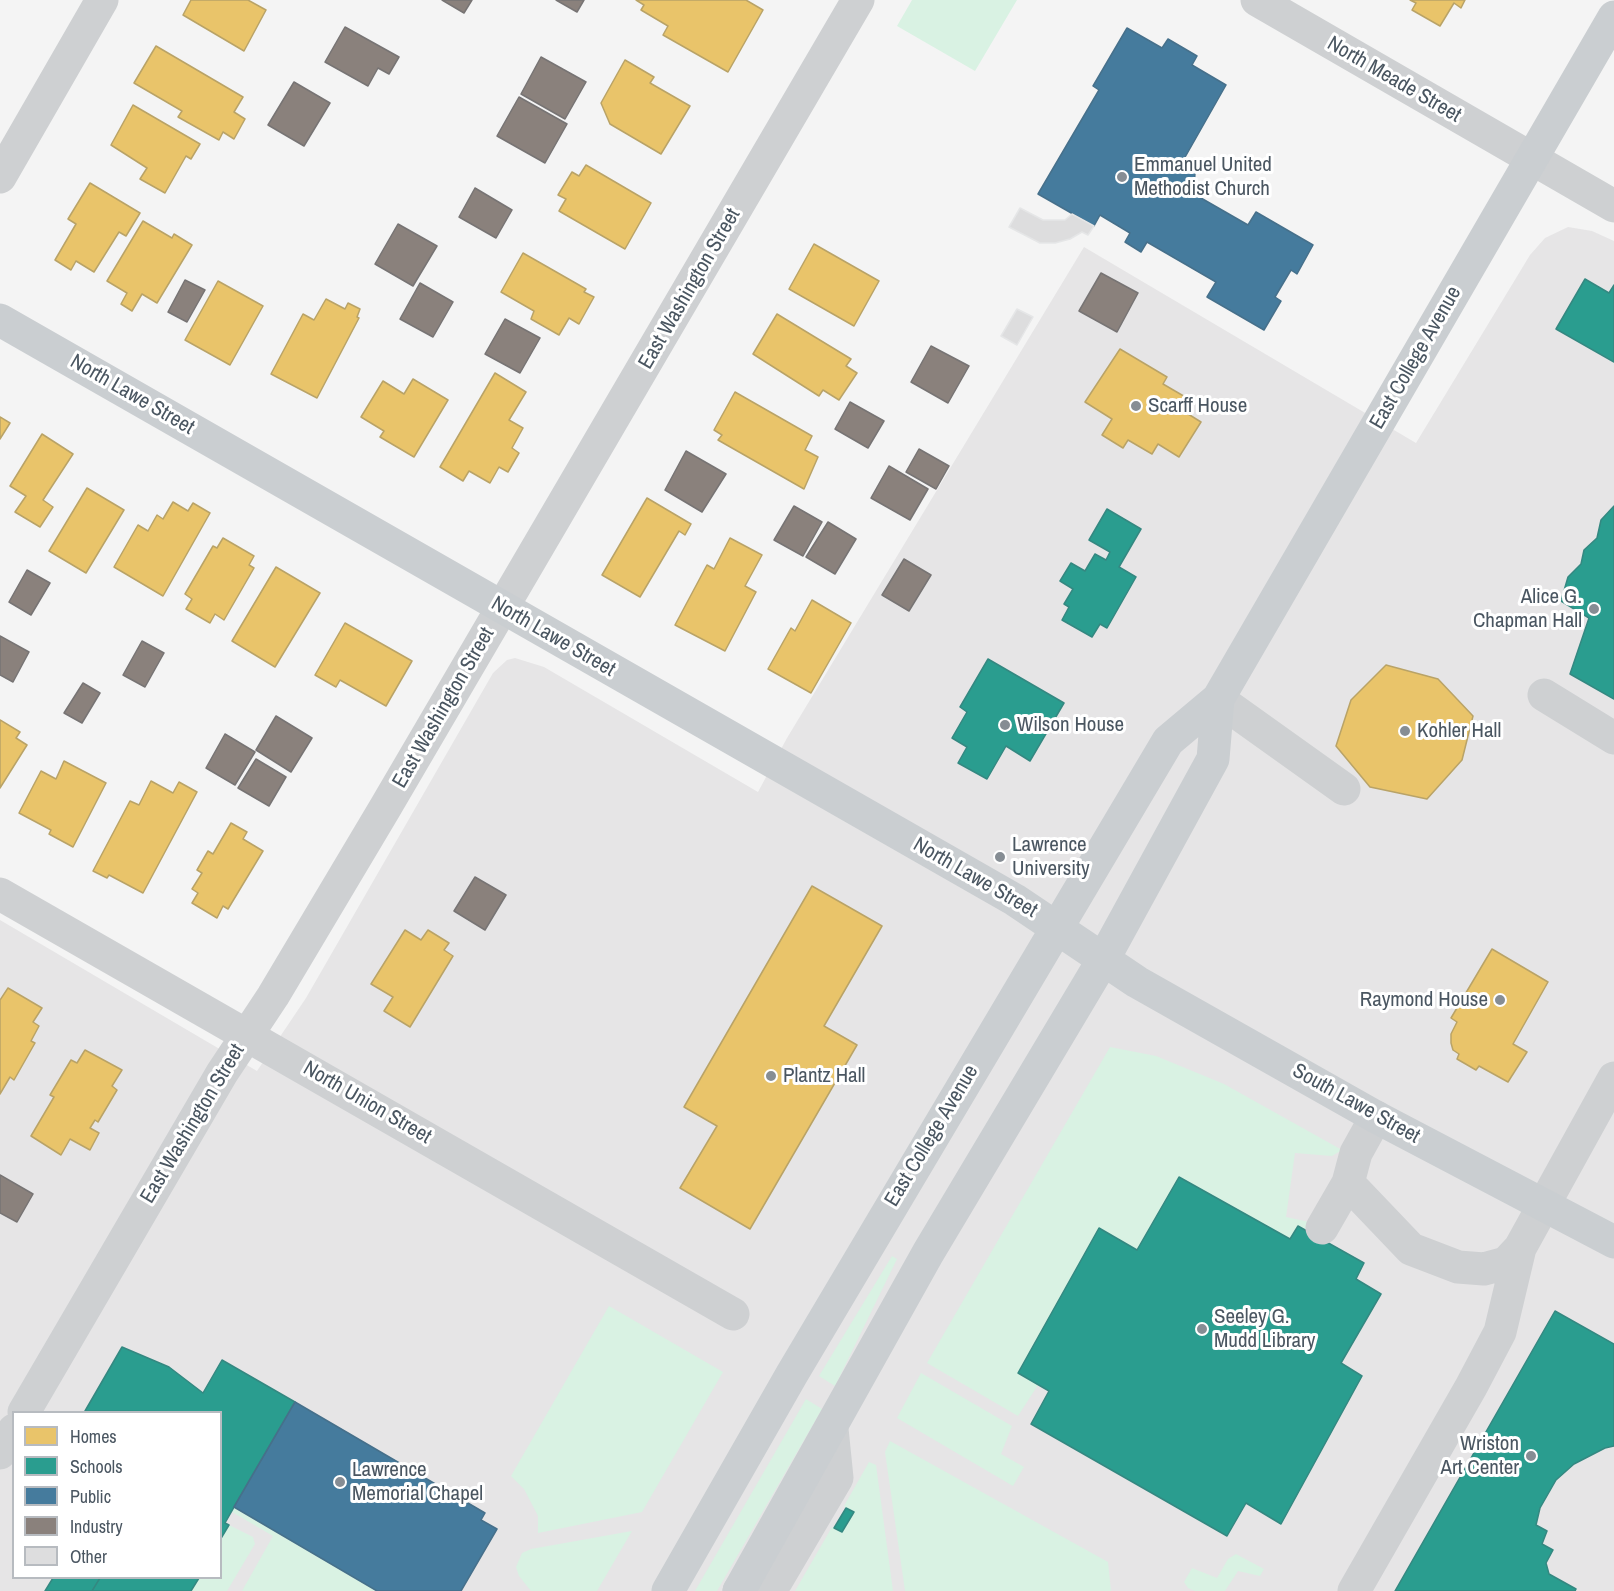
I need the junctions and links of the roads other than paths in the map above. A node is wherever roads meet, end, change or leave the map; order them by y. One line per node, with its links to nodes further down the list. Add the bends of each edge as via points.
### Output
1 (102, 0): 6 (street)
2 (858, 0): 9 (street, East Washington Street)
3 (1257, 0): 5 (street, North Meade Street)
4 (1614, 18): 5 (main road, East College Avenue)
5 (1532, 160): 7 (street, North Meade Street); 11 (main road, East College Avenue)
6 (0, 177)
7 (1614, 206)
8 (0, 320): 9 (main road, North Lawe Street)
9 (503, 608): 15 (main road, North Lawe Street); 17 (street, East Washington Street)
10 (1544, 695): 12 (street)
11 (1218, 699): 13 (street); 15 (main road, East College Avenue, via 1168,741); 16 (main road, East College Avenue, via 1213,759)
12 (1614, 738)
13 (1344, 789)
14 (0, 894): 17 (street, North Union Street, via 200,1011)
15 (1057, 927): 16 (main road, North Lawe Street); 29 (main road, East College Avenue)
16 (1102, 960): 19 (main road, South Lawe Street); 30 (main road, East College Avenue, via 928,1253)
17 (247, 1034): 25 (street, North Union Street); 26 (street, East Washington Street)
18 (1614, 1078): 21 (street)
19 (1376, 1116): 20 (street, via 1356,1153); 21 (main road, South Lawe Street)
20 (1348, 1183): 22 (street); 24 (street, via 1411,1250 1437,1261 1484,1269 1506,1263)
21 (1543, 1204): 23 (main road, South Lawe Street); 24 (street)
22 (1322, 1228)
23 (1614, 1242)
24 (1520, 1248): 31 (street, via 1500,1332)
25 (733, 1314)
26 (25, 1411)
27 (12, 1433): 28 (street)
28 (0, 1453)
29 (668, 1591)
30 (739, 1591)
31 (1354, 1591)

